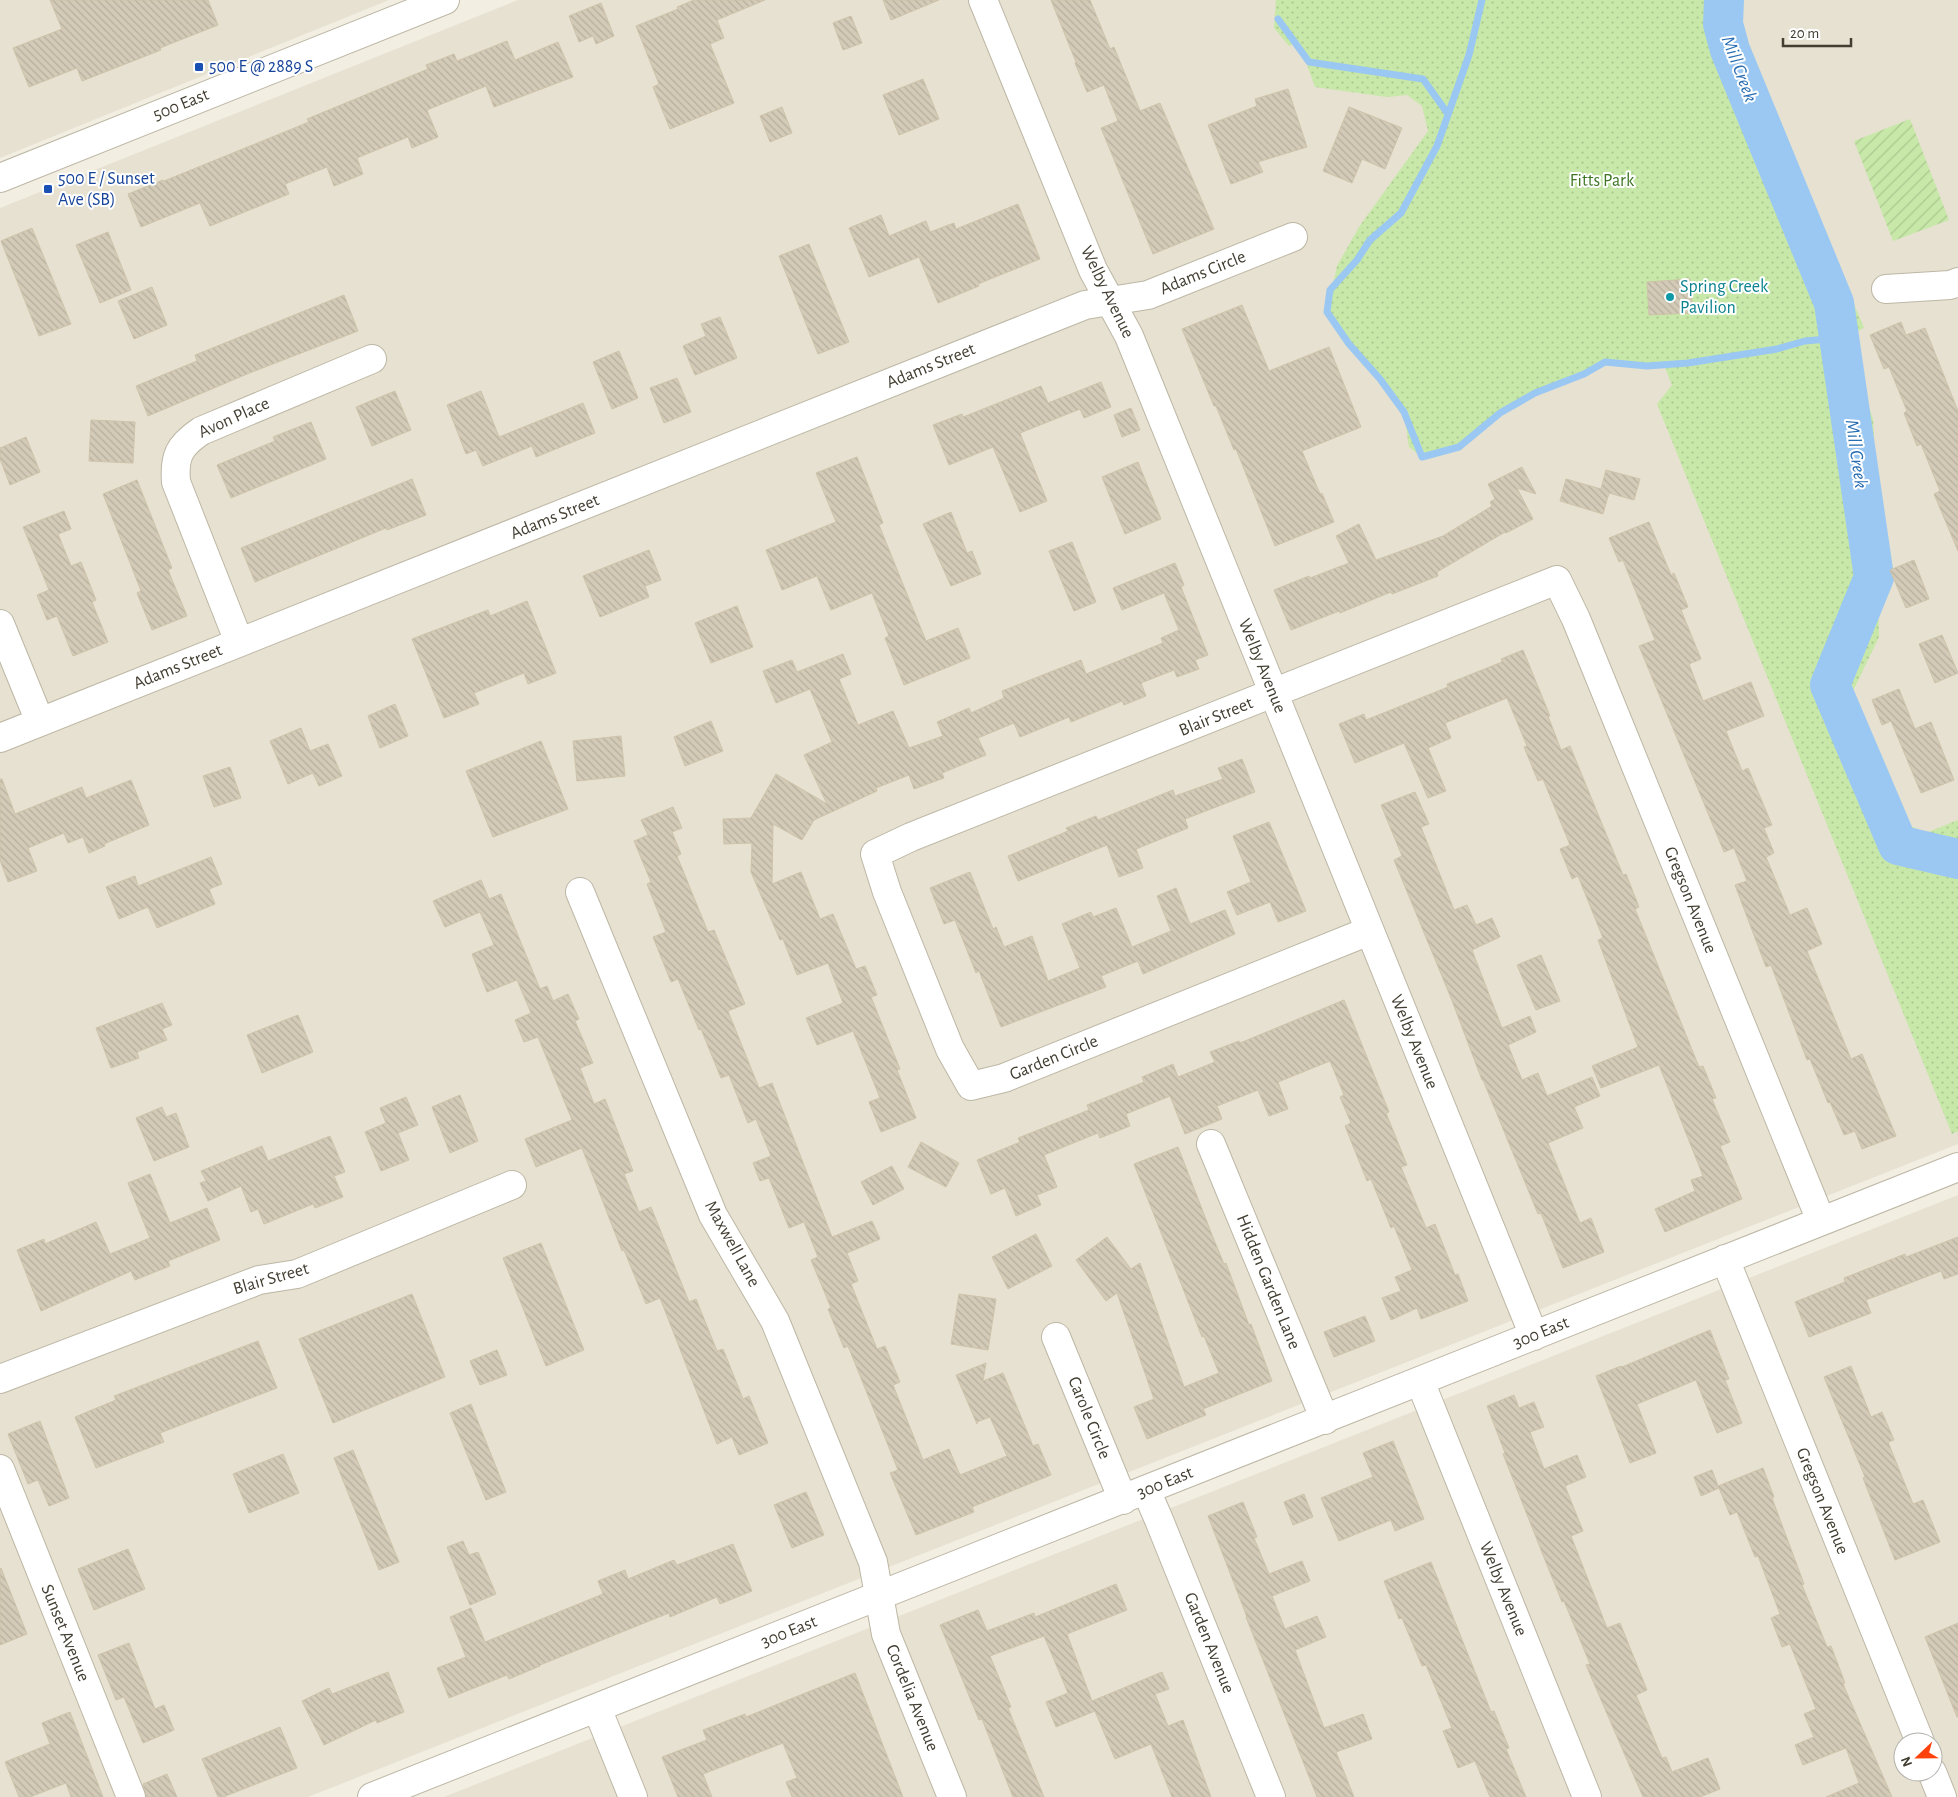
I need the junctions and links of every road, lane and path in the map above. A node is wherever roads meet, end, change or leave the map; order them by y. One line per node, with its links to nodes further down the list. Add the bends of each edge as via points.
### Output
1 (445, 0): 3 (street, 500 East)
2 (983, 0): 7 (street, Welby Avenue, via 1094,270)
3 (0, 178)
4 (1293, 238): 7 (street, Adams Circle, via 1148,295)
5 (1886, 289): 6 (street)
6 (1955, 290)
7 (1111, 302): 11 (street, Adams Street, via 1085,305); 12 (street, Welby Avenue, via 1129,336)
8 (372, 359): 11 (street, Avon Place, via 201,431 178,451 174,467 176,482)
9 (1557, 580): 12 (street, Blair Street); 21 (street, Gregson Avenue, via 1576,619)
10 (0, 624): 13 (street)
11 (239, 642): 13 (street, Adams Street)
12 (1274, 694): 15 (street, Blair Street); 17 (street, Welby Avenue)
13 (40, 722): 14 (street, Adams Street)
14 (0, 738)
15 (875, 854): 17 (street, Garden Circle, via 950,1049 971,1086 1004,1078)
16 (580, 892): 30 (street, Maxwell Lane, via 713,1215 775,1321 873,1562)
17 (1369, 931): 23 (street, Welby Avenue)
18 (1211, 1144): 27 (street, Hidden Garden Lane)
19 (1958, 1167): 21 (street, 300 East)
20 (512, 1185): 25 (street, Blair Street, via 296,1274 259,1280)
21 (1821, 1221): 22 (street, 300 East)
22 (1725, 1259): 23 (street, 300 East); 32 (street, Gregson Avenue)
23 (1534, 1336): 26 (street, 300 East)
24 (1056, 1337): 29 (street, Carole Circle)
25 (0, 1379)
26 (1420, 1382): 27 (street, 300 East); 39 (street, Welby Avenue)
27 (1324, 1420): 29 (street, 300 East)
28 (0, 1469): 34 (street, Sunset Avenue)
29 (1134, 1495): 30 (street, 300 East); 38 (street, Garden Avenue, via 1160,1520)
30 (879, 1597): 31 (street, 300 East); 37 (street, Cordelia Avenue, via 886,1634)
31 (598, 1708): 35 (street, 300 East); 36 (street)
32 (1916, 1732)
33 (1936, 1782): 40 (street)
34 (131, 1797)
35 (372, 1797)
36 (633, 1797)
37 (952, 1797)
38 (1271, 1797)
39 (1587, 1797)
40 (1942, 1797)

